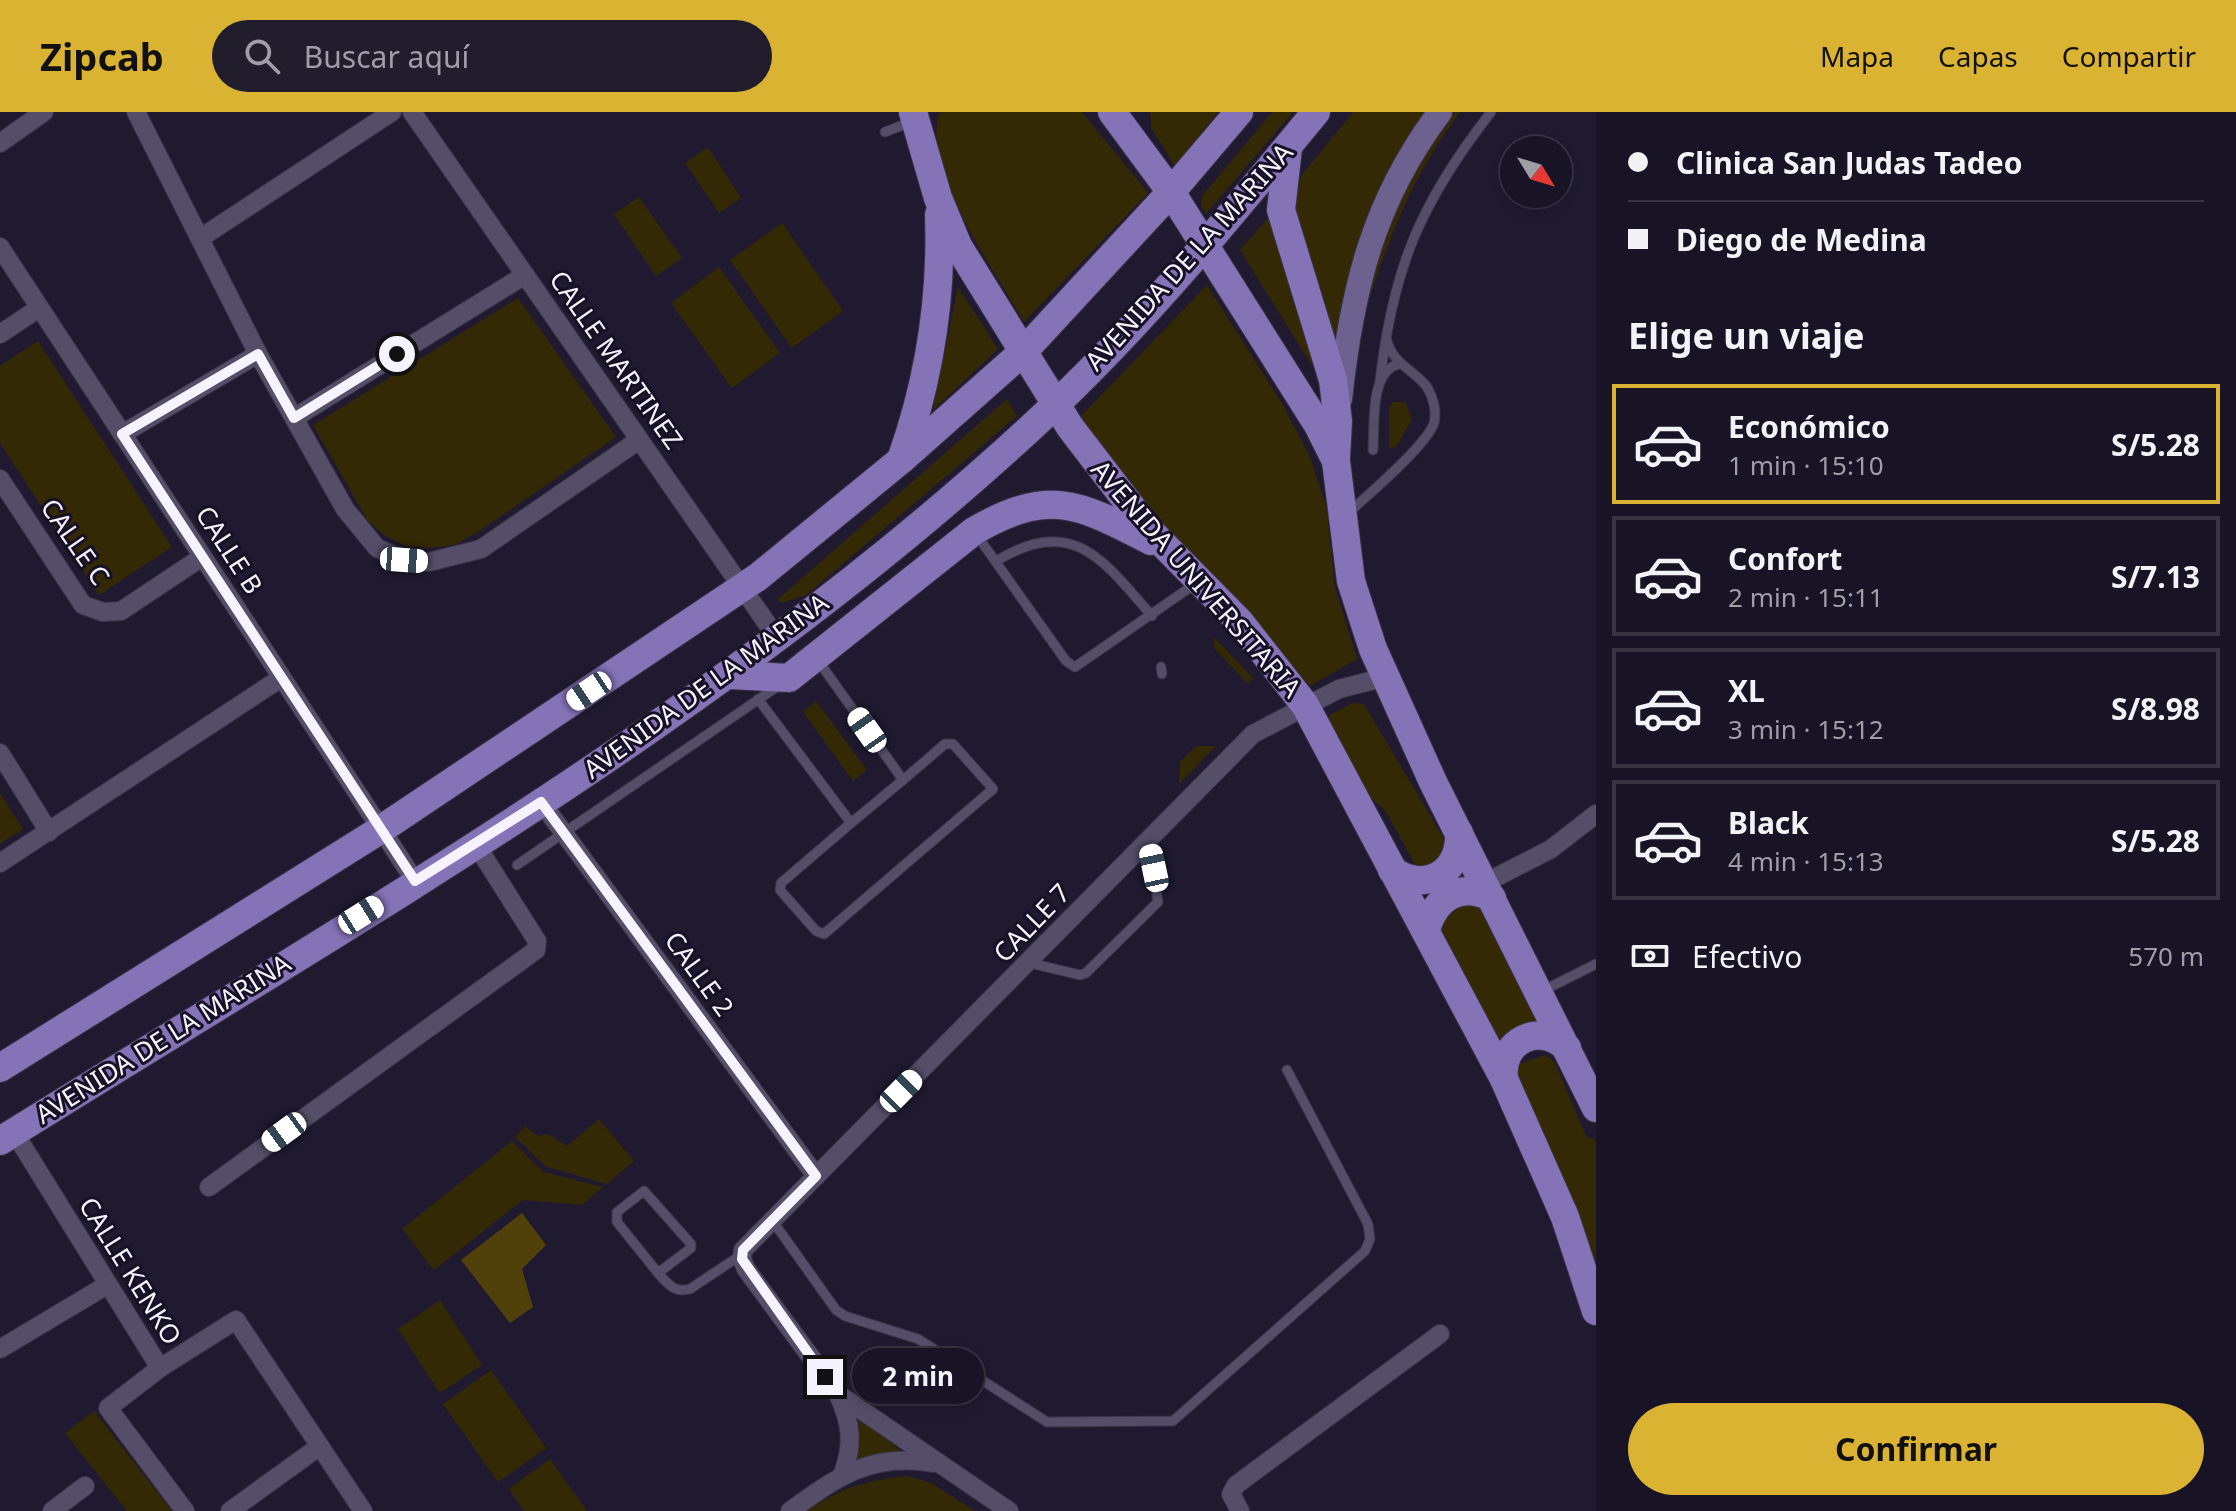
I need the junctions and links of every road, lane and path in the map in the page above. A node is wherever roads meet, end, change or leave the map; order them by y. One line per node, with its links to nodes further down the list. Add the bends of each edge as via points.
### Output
1 (44, 112): 12 (street)
2 (136, 112): 16 (street)
3 (392, 112): 16 (street)
4 (412, 112): 19 (street, CALLE MARTINEZ)
5 (1112, 112): 14 (main road)
6 (1239, 112): 14 (main road)
7 (1316, 112): 13 (main road, AVENIDA DE LA MARINA)
8 (1440, 112): 29 (street, via 1407,159 1369,241 1348,325)
9 (1491, 112): 22 (lane, via 1429,201 1404,263)
10 (916, 115): 11 (lane); 15 (main road, AVENIDA UNIVERSITARIA)
11 (885, 132)
12 (0, 143)
13 (1288, 148): 17 (main road, AVENIDA DE LA MARINA); 29 (main road, via 1281,210 1327,359)
14 (1171, 192): 17 (main road); 23 (main road)
15 (938, 198): 23 (main road, AVENIDA UNIVERSITARIA, via 958,246); 33 (main road, via 932,340)
16 (202, 237): 24 (street)
17 (1206, 246): 27 (main road, AVENIDA DE LA MARINA); 34 (main road, via 1284,365)
18 (0, 247): 20 (street, CALLE B)
19 (525, 275): 28 (street); 31 (street, CALLE MARTINEZ)
20 (39, 308): 21 (street); 30 (street, CALLE B)
21 (0, 334)
22 (1386, 334): 25 (lane); 26 (lane)
23 (1024, 351): 27 (main road, AVENIDA UNIVERSITARIA); 33 (main road)
24 (258, 354): 28 (street); 30 (street)
25 (1399, 364): 26 (lane); 36 (lane, via 1425,386 1435,421 1424,439)
26 (1380, 381): 32 (lane)
27 (1056, 404): 38 (main road, AVENIDA UNIVERSITARIA, via 1092,458); 44 (main road, AVENIDA DE LA MARINA, via 924,521)
28 (294, 418): 31 (street, via 359,530 377,548 404,560 429,562 481,549)
29 (1338, 421): 34 (main road)
30 (122, 434): 39 (street, CALLE B)
31 (639, 440): 42 (street, CALLE MARTINEZ)
32 (1373, 450)
33 (901, 460): 42 (main road)
34 (1336, 461): 36 (main road)
35 (0, 479): 39 (street, CALLE C, via 83,605 121,611)
36 (1343, 518): 49 (main road, via 1356,600)
37 (974, 531): 38 (main road, via 1008,512 1065,504 1110,519); 40 (lane); 45 (main road)
38 (1170, 551): 41 (main road, AVENIDA UNIVERSITARIA)
39 (202, 557): 47 (street, CALLE B)
40 (998, 560): 43 (lane, via 1025,544 1068,542 1089,552); 43 (lane, via 1070,665 1081,664)
41 (1200, 581): 43 (lane); 51 (main road, AVENIDA UNIVERSITARIA)
42 (742, 588): 44 (street, CALLE MARTINEZ); 57 (main road)
43 (1152, 616)
44 (777, 638): 46 (main road, AVENIDA DE LA MARINA)
45 (816, 658): 48 (main road); 53 (lane)
46 (730, 675): 48 (main road); 54 (main road, AVENIDA DE LA MARINA)
47 (281, 678): 57 (street, CALLE B); 58 (street)
48 (789, 678): 50 (lane)
49 (1395, 679): 51 (street, CALLE 7, via 1339,689); 59 (main road)
50 (758, 699): 56 (lane); 60 (lane)
51 (1305, 705): 61 (street, CALLE 7, via 1253,734); 65 (main road, AVENIDA UNIVERSITARIA)
52 (0, 753): 58 (street)
53 (903, 780): 56 (lane); 56 (lane, via 945,744 953,744 993,789 824,934 780,890 781,883)
54 (541, 802): 60 (street, CALLE 2); 62 (main road, AVENIDA DE LA MARINA)
55 (1596, 814): 67 (street)
56 (851, 823)
57 (380, 830): 66 (street, CALLE B); 73 (main road)
58 (49, 832): 63 (street)
59 (1459, 833): 65 (main road, via 1456,857 1440,876 1415,881); 67 (main road)
60 (563, 834): 64 (lane); 78 (street, CALLE 2)
61 (1148, 841): 69 (street, CALLE 7); 69 (lane, via 1158,902 1086,973)
62 (475, 843): 66 (main road, AVENIDA DE LA MARINA); 79 (street, via 537,941 536,950)
63 (0, 863)
64 (517, 865)
65 (1392, 870): 68 (main road, AVENIDA UNIVERSITARIA)
66 (415, 881): 77 (main road, AVENIDA DE LA MARINA)
67 (1487, 891): 68 (main road, via 1449,894 1438,903); 71 (main road)
68 (1426, 930): 75 (main road, AVENIDA UNIVERSITARIA)
69 (1030, 963): 78 (street, CALLE 7)
70 (1596, 964): 71 (lane)
71 (1539, 992): 72 (main road)
72 (1567, 1048): 75 (main road, via 1541,1034 1520,1040 1506,1057); 76 (main road)
73 (0, 1068)
74 (1287, 1070): 80 (lane, via 1368,1224 1370,1239 1365,1251 1173,1421 1047,1422 918,1339 836,1310)
75 (1504, 1079): 84 (main road, AVENIDA UNIVERSITARIA, via 1561,1205)
76 (1596, 1108)
77 (7, 1137): 83 (street, CALLE KENKO)
78 (816, 1176): 80 (street, CALLE 7)
79 (209, 1187)
80 (772, 1220): 81 (street, CALLE 7)
81 (742, 1252): 82 (lane, via 690,1289 672,1289); 88 (street, via 746,1269)
82 (658, 1273): 82 (lane, via 617,1222 617,1212 644,1191 691,1244)
83 (107, 1285): 86 (street); 87 (street, CALLE KENKO)
84 (1596, 1311)
85 (1440, 1334): 99 (street, via 1236,1485 1231,1494)
86 (0, 1349)
87 (160, 1368): 89 (street, CALLE KENKO, via 238,1321); 94 (street, via 108,1408)
88 (838, 1394): 90 (street); 91 (street, via 850,1425)
89 (320, 1446): 95 (street); 96 (street, CALLE KENKO)
90 (940, 1465): 91 (street, via 882,1463); 98 (street)
91 (843, 1473): 97 (street)
92 (85, 1486): 93 (street)
93 (52, 1511)
94 (185, 1511)
95 (230, 1511)
96 (363, 1511)
97 (790, 1511)
98 (1009, 1511)
99 (1240, 1511)

